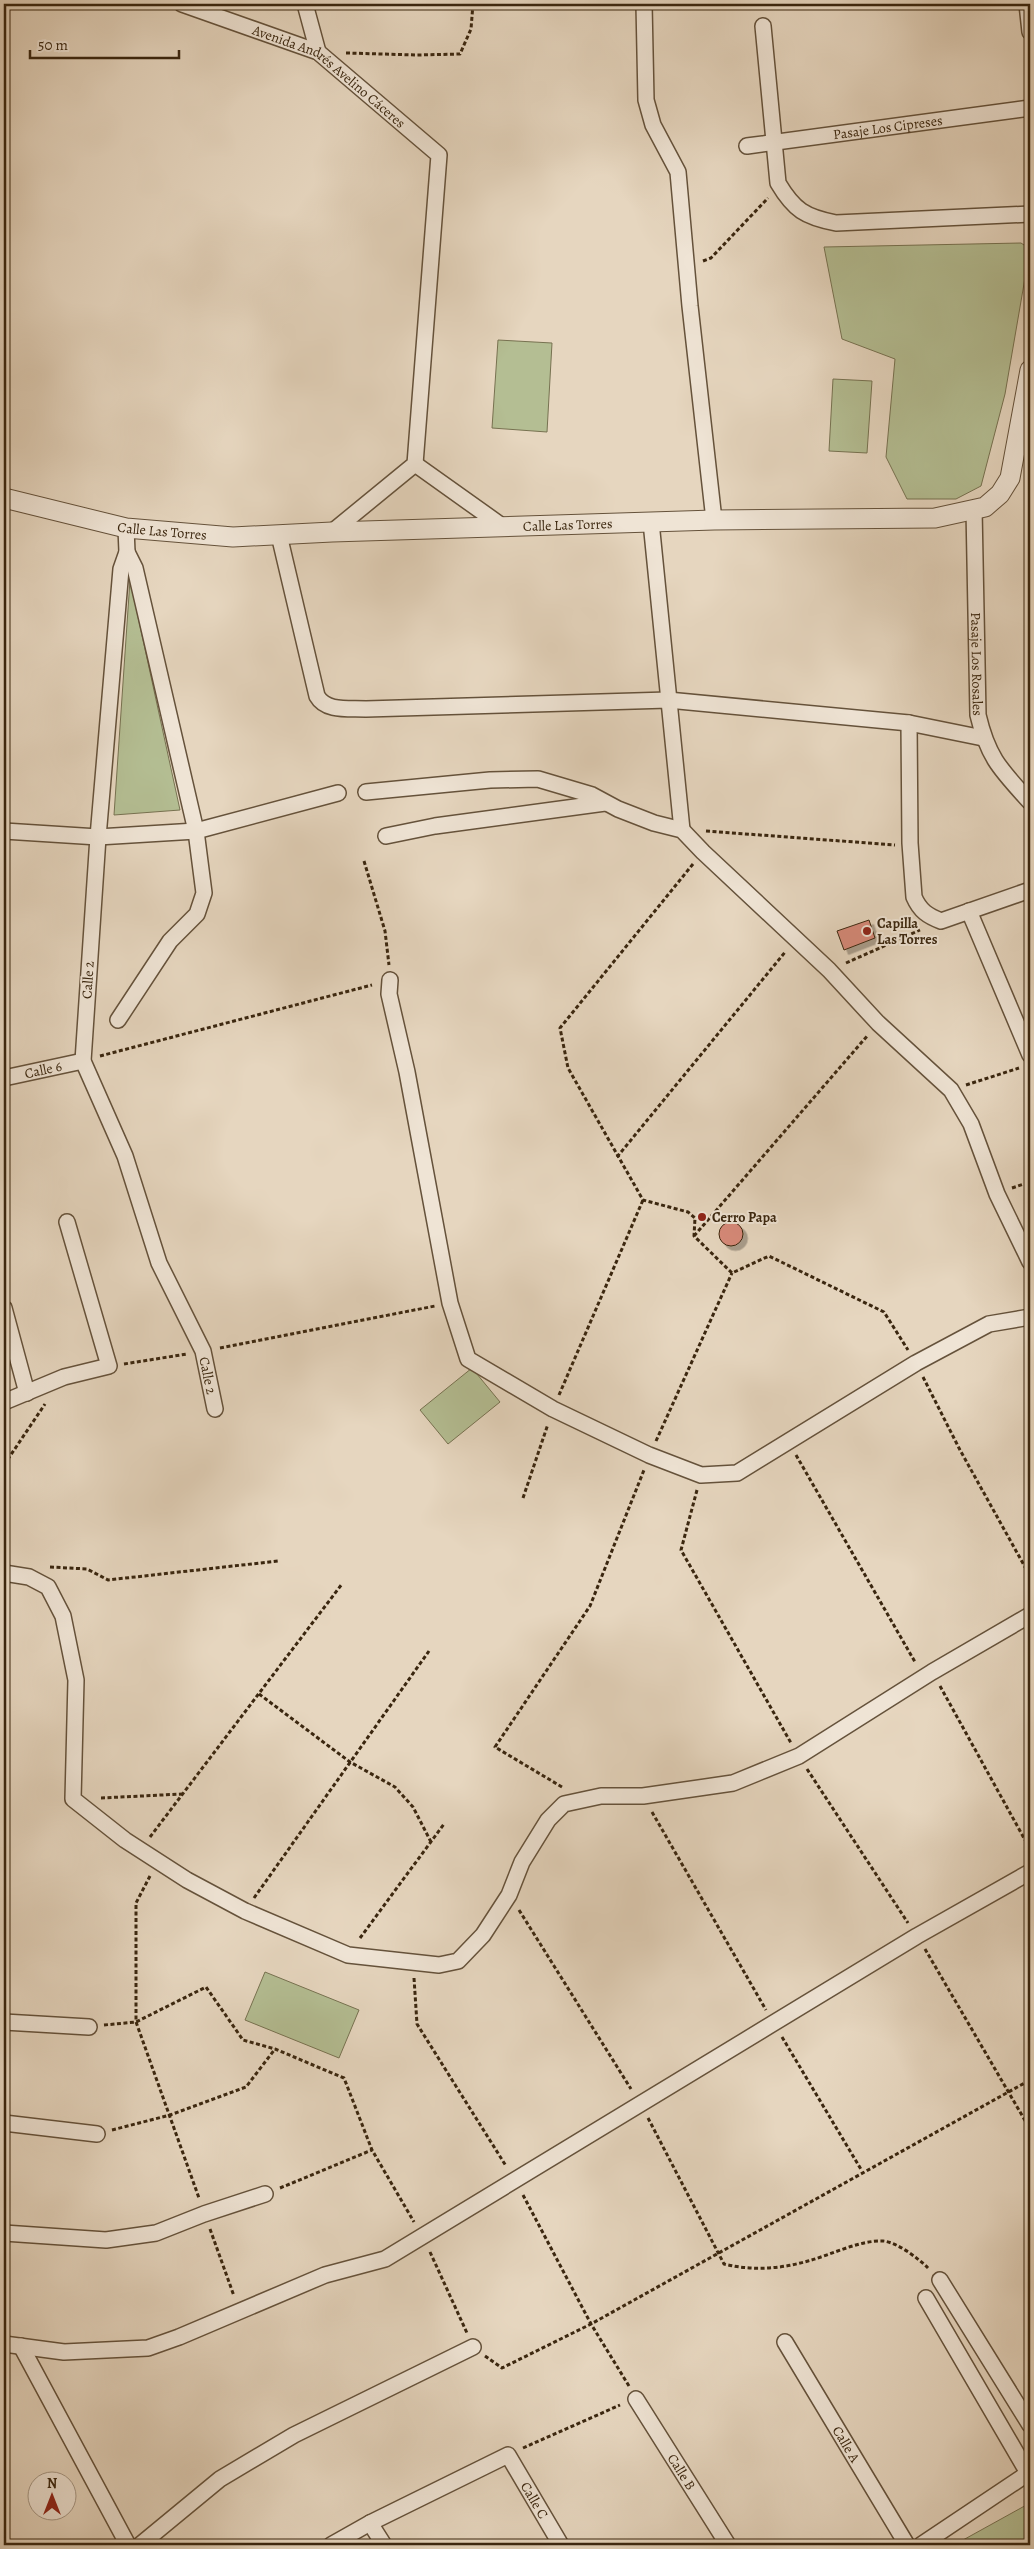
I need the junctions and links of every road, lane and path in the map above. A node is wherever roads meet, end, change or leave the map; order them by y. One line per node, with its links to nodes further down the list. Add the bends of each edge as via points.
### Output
1 (183, 4): 9 (street, Avenida Andrés Avelino Cáceres)
2 (305, 4): 9 (street)
3 (474, 4): 9 (path, via 471,30 460,54)
4 (694, 4): 6 (path)
5 (1027, 4): 8 (street)
6 (644, 7): 15 (street, via 646,100 653,125 678,172)
7 (763, 26): 11 (street)
8 (1030, 32)
9 (318, 52): 17 (street, Avenida Andrés Avelino Cáceres, via 439,155)
10 (1030, 108): 11 (street, Pasaje Los Cipreses)
11 (774, 142): 12 (street, Pasaje Los Cipreses); 13 (street)
12 (747, 146)
13 (778, 183): 14 (street, via 788,200 799,210 814,218 836,223); 15 (path, via 764,204 711,258)
14 (1030, 214)
15 (686, 268): 20 (street)
16 (1030, 370): 19 (street, Calle Las Torres, via 1010,478 1000,494 985,507)
17 (415, 464): 22 (street); 24 (street)
18 (4, 498): 23 (street, Calle Las Torres)
19 (974, 509): 20 (street, Calle Las Torres, via 935,518); 29 (street, Pasaje Los Rosales, via 978,715)
20 (714, 520): 21 (street, Calle Las Torres)
21 (651, 522): 22 (street, Calle Las Torres); 27 (street)
22 (502, 526): 24 (street, Calle Las Torres)
23 (126, 528): 25 (street, Calle Las Torres, via 233,537); 26 (street, Calle 2)
24 (332, 532): 25 (street, Calle Las Torres)
25 (279, 535): 27 (street, via 317,696 327,707 366,709)
26 (127, 552): 36 (street, via 136,568); 37 (street, Calle 2, via 121,569)
27 (668, 700): 28 (street); 34 (street)
28 (909, 723): 29 (street); 39 (street)
29 (984, 738): 32 (street, Pasaje Los Rosales, via 999,768)
30 (338, 792): 36 (street)
31 (366, 792): 33 (street, via 490,780 538,779 587,793)
32 (1030, 802)
33 (605, 803): 34 (street, via 654,823); 38 (street, via 435,826)
34 (682, 830): 39 (path, via 894,845); 40 (street)
35 (4, 831): 37 (street)
36 (196, 831): 37 (street); 48 (street, via 204,893 202,903 197,914 170,941)
37 (98, 836): 50 (street, Calle 2)
38 (386, 836)
39 (910, 843): 44 (street, via 914,897 922,911)
40 (703, 852): 45 (street); 54 (path, via 560,1028 568,1068)
41 (364, 861): 47 (path, via 385,931)
42 (1030, 890): 43 (street)
43 (969, 911): 44 (street); 51 (street)
44 (941, 921): 46 (path)
45 (796, 939): 46 (street); 54 (path)
46 (829, 970): 49 (street)
47 (390, 980): 50 (path); 60 (street, via 388,994 407,1072)
48 (118, 1020)
49 (878, 1023): 53 (street); 57 (path)
50 (83, 1061): 52 (street, Calle 6); 63 (street, Calle 2, via 125,1156 159,1263)
51 (1026, 1061): 53 (path)
52 (4, 1078)
53 (951, 1090): 58 (street, via 970,1124 997,1194)
54 (617, 1158): 55 (path)
55 (642, 1200): 57 (path, via 688,1212 694,1218); 70 (path)
56 (67, 1222): 65 (street)
57 (694, 1236): 59 (path)
58 (1030, 1262)
59 (732, 1273): 64 (path, via 769,1256 778,1260 884,1312); 72 (path)
60 (450, 1303): 63 (path); 70 (street, via 468,1358)
61 (4, 1308): 67 (street)
62 (1030, 1317): 64 (street, via 989,1324)
63 (203, 1351): 65 (path); 69 (street, Calle 2)
64 (916, 1363): 71 (street); 79 (path)
65 (109, 1366): 66 (street)
66 (64, 1377): 67 (street); 73 (path)
67 (27, 1393): 68 (street)
68 (4, 1402)
69 (215, 1409)
70 (553, 1409): 72 (street); 75 (path)
71 (789, 1443): 74 (street, via 737,1474); 83 (path)
72 (649, 1455): 74 (street); 90 (path, via 590,1606 496,1747)
73 (4, 1465)
74 (701, 1475): 85 (path, via 681,1550)
75 (523, 1498)
76 (278, 1561): 77 (path, via 108,1580 87,1569)
77 (41, 1568)
78 (4, 1573): 89 (street, via 30,1577 48,1588 63,1616 76,1680)
79 (1030, 1576)
80 (342, 1584): 84 (path)
81 (1030, 1615): 83 (street)
82 (429, 1651): 86 (path)
83 (928, 1675): 85 (street); 93 (path)
84 (259, 1694): 86 (path); 87 (path)
85 (799, 1756): 88 (street, via 733,1783)
86 (350, 1762): 92 (path, via 395,1786 413,1807); 98 (path)
87 (183, 1794): 89 (path); 94 (path)
88 (643, 1796): 90 (street, via 601,1796); 102 (path)
89 (74, 1799): 94 (street)
90 (583, 1800): 97 (street, via 564,1804 548,1820 522,1862)
91 (444, 1824): 92 (path)
92 (431, 1842): 99 (path)
93 (1030, 1848)
94 (140, 1850): 95 (street)
95 (159, 1862): 98 (street); 101 (path, via 136,1903)
96 (1030, 1872): 102 (street, via 917,1936)
97 (509, 1895): 99 (street, via 483,1935 458,1961 439,1965); 107 (path)
98 (245, 1911): 99 (street)
99 (348, 1955)
100 (4, 2022): 103 (street)
101 (136, 2022): 103 (path); 104 (path, via 206,1987 243,2040); 108 (path)
102 (774, 2025): 107 (street); 113 (path)
103 (89, 2027)
104 (275, 2049): 108 (path, via 246,2087); 112 (path, via 344,2078)
105 (1030, 2080): 106 (path)
106 (1009, 2093): 110 (path); 113 (path)
107 (641, 2104): 117 (street); 118 (path)
108 (170, 2115): 111 (path); 115 (path)
109 (4, 2123): 111 (street)
110 (1030, 2129)
111 (97, 2134)
112 (372, 2150): 114 (path); 117 (path)
113 (862, 2172): 118 (path)
114 (265, 2194): 115 (street)
115 (204, 2214): 116 (street, via 156,2233 106,2240); 121 (path)
116 (4, 2233)
117 (422, 2237): 121 (street, via 385,2259 324,2275); 125 (path, via 453,2299)
118 (719, 2254): 119 (path, via 724,2264 765,2269 884,2241 916,2256); 125 (path, via 502,2368)
119 (940, 2280): 127 (street)
120 (926, 2298): 129 (street)
121 (240, 2311): 124 (street, via 148,2348 64,2352)
122 (785, 2342): 137 (street, Calle A)
123 (4, 2344): 124 (street)
124 (21, 2346): 131 (street)
125 (472, 2347): 132 (street, via 294,2435 228,2474)
126 (636, 2398): 128 (path); 136 (street, Calle B)
127 (1030, 2425)
128 (508, 2455): 130 (street); 135 (street, Calle C)
129 (1029, 2472): 138 (street)
130 (370, 2523): 133 (street); 134 (street)
131 (128, 2545)
132 (140, 2545)
133 (331, 2545)
134 (384, 2545)
135 (561, 2545)
136 (728, 2545)
137 (906, 2545)
138 (921, 2545)

